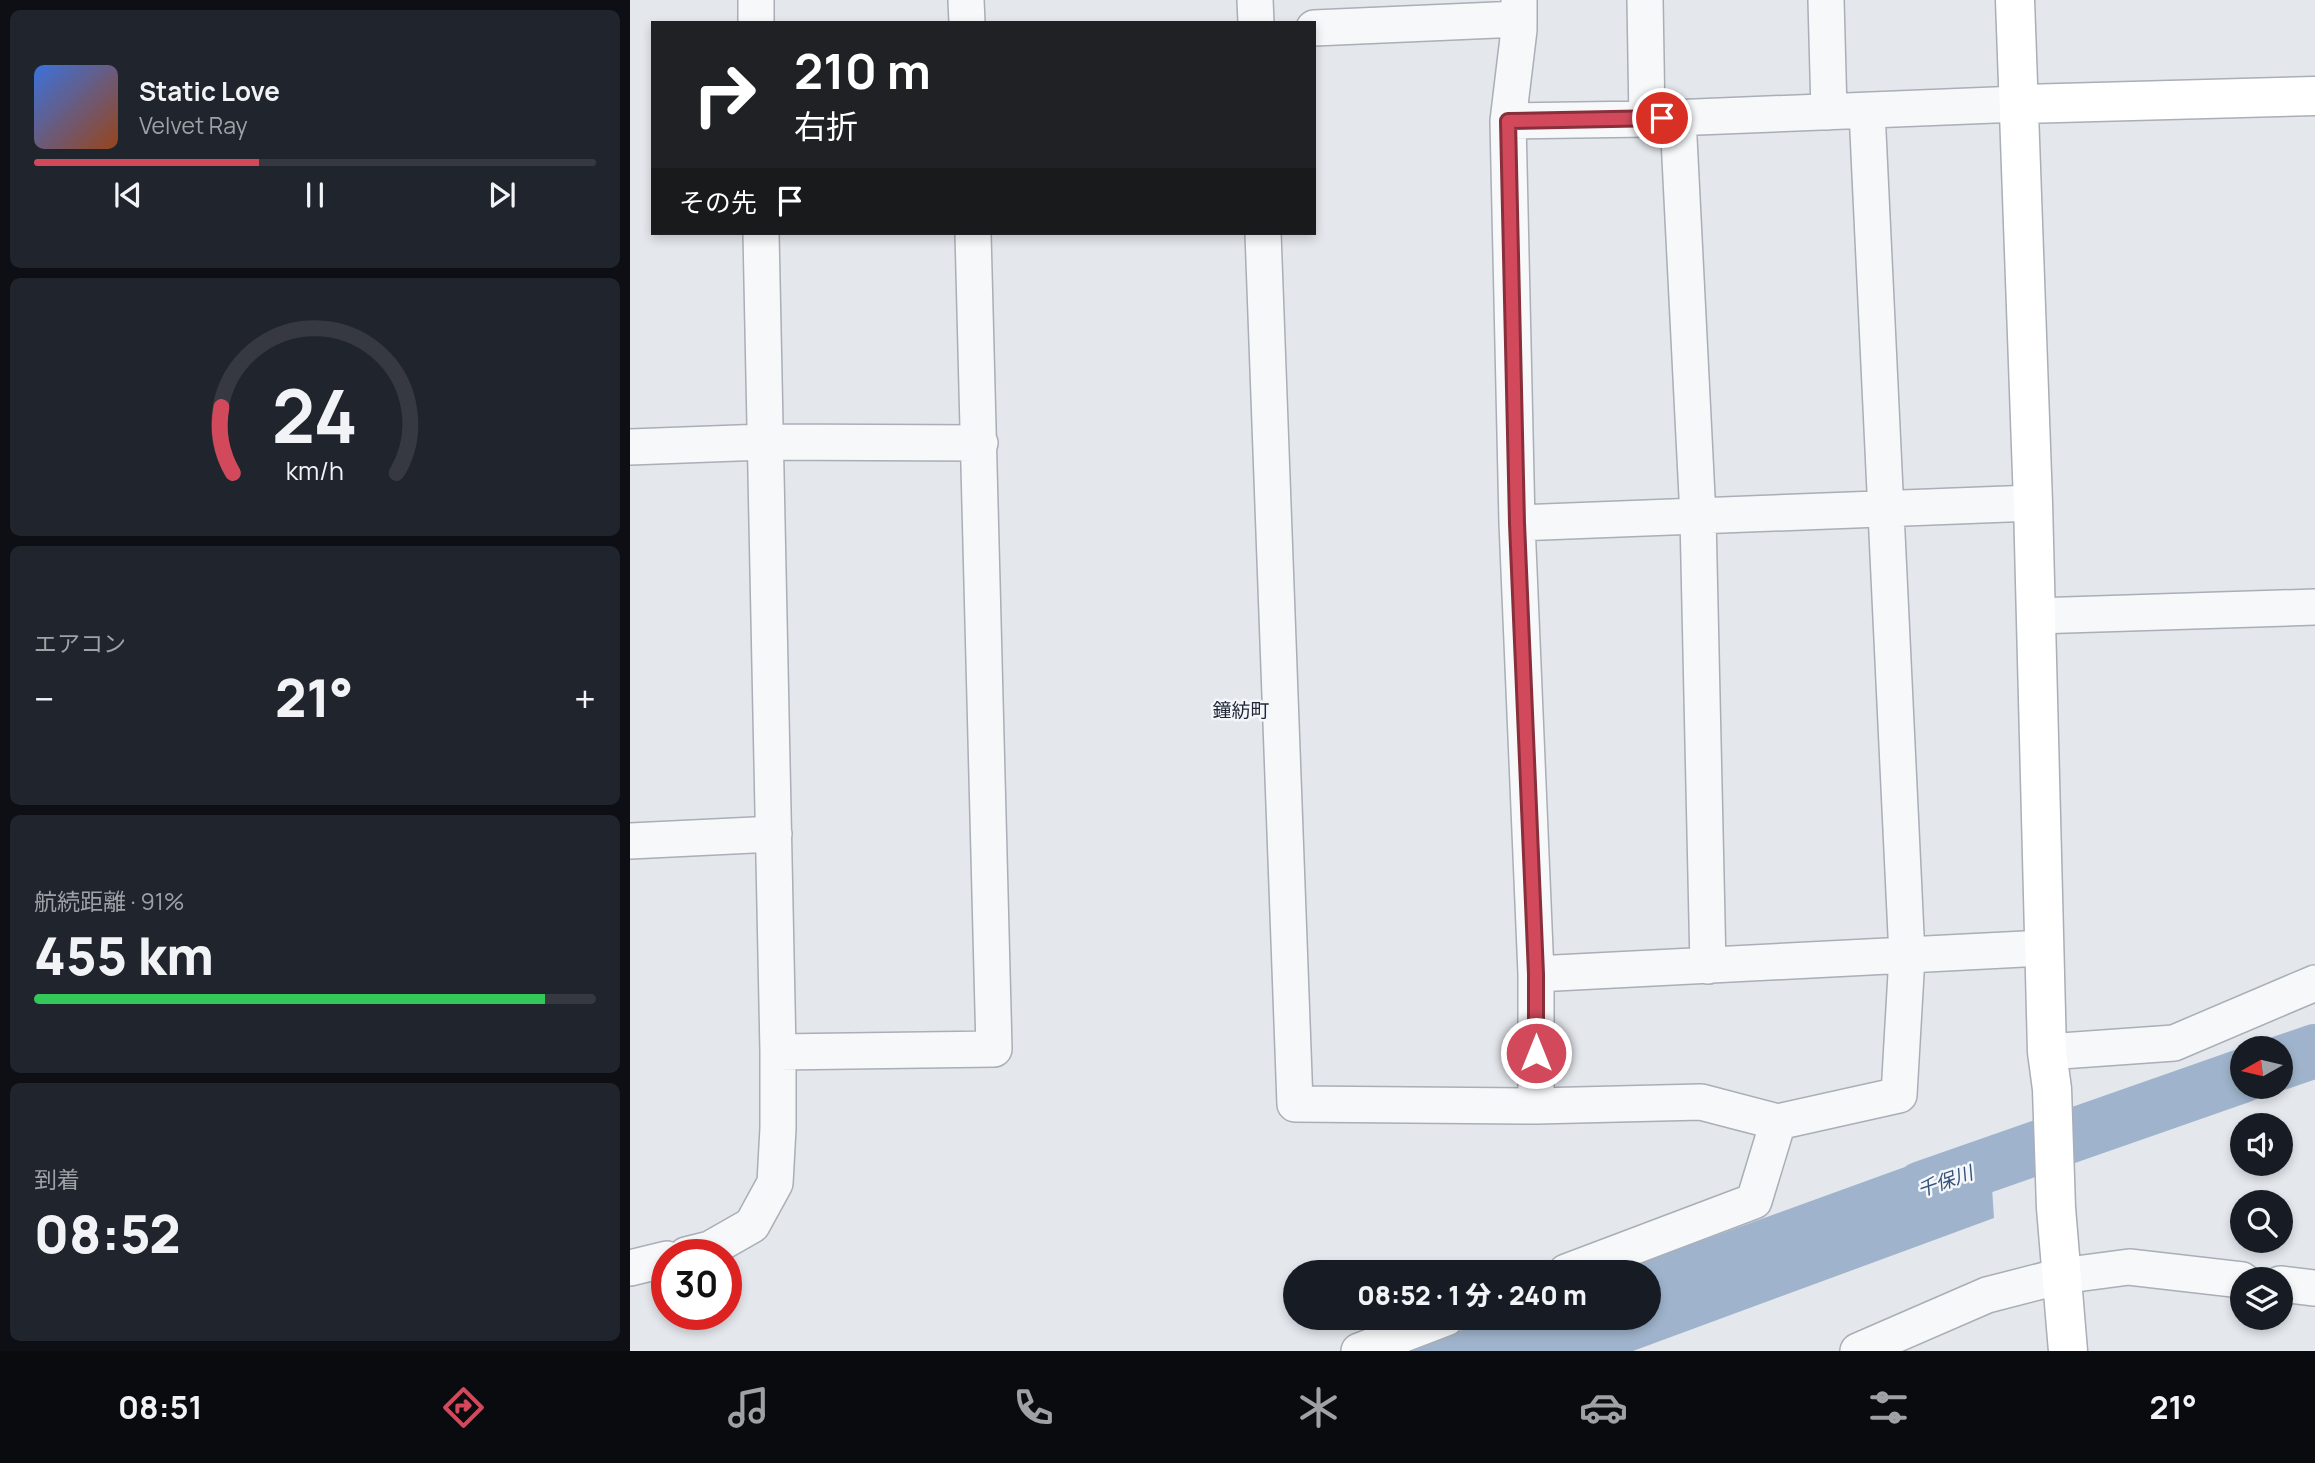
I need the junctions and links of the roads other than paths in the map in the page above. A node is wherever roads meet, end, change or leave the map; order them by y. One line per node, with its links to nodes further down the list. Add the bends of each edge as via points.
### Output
1 (756, 0): 8 (street)
2 (966, 0): 9 (street)
3 (1255, 0): 10 (street)
4 (1645, 0): 16 (street)
5 (1826, 0): 15 (street)
6 (2015, 0): 13 (street)
7 (1519, 9): 11 (street); 17 (street)
8 (756, 21)
9 (967, 21)
10 (1256, 21)
11 (1316, 28)
12 (2315, 96): 13 (street)
13 (2019, 104): 14 (street); 24 (street)
14 (1867, 111): 15 (street); 25 (street)
15 (1829, 112): 16 (street)
16 (1662, 118): 17 (street); 26 (street)
17 (1508, 121): 27 (street)
18 (761, 235): 21 (street)
19 (973, 235): 22 (street)
20 (1263, 235): 39 (street, via 1295,1104)
21 (766, 442): 22 (street); 23 (street); 30 (street)
22 (980, 443): 37 (street, via 994,1049)
23 (630, 447)
24 (2033, 503): 25 (street); 29 (street)
25 (1885, 509): 26 (street); 33 (street)
26 (1698, 517): 27 (street); 34 (street)
27 (1517, 523): 35 (street)
28 (2315, 607): 29 (street)
29 (2035, 616): 32 (street)
30 (774, 834): 31 (street); 37 (street)
31 (630, 841)
32 (2045, 948): 33 (street); 38 (street)
33 (1907, 956): 34 (street); 40 (street, via 1899,1095)
34 (1709, 966): 35 (street)
35 (1536, 974): 39 (street)
36 (2315, 983): 38 (street, via 2174,1043)
37 (778, 1052): 41 (street, via 775,1183 752,1225)
38 (2047, 1052): 45 (street)
39 (1536, 1106): 40 (street, via 1701,1102)
40 (1778, 1122): 42 (street, via 1754,1201)
41 (728, 1239)
42 (1598, 1260)
43 (651, 1263): 44 (street)
44 (630, 1268)
45 (2061, 1276): 46 (street, via 2129,1267); 51 (street, via 1987,1295); 52 (street)
46 (2230, 1279)
47 (2293, 1285): 48 (street)
48 (2315, 1288)
49 (1414, 1330): 50 (street)
50 (1359, 1351)
51 (1858, 1351)
52 (2068, 1351)

